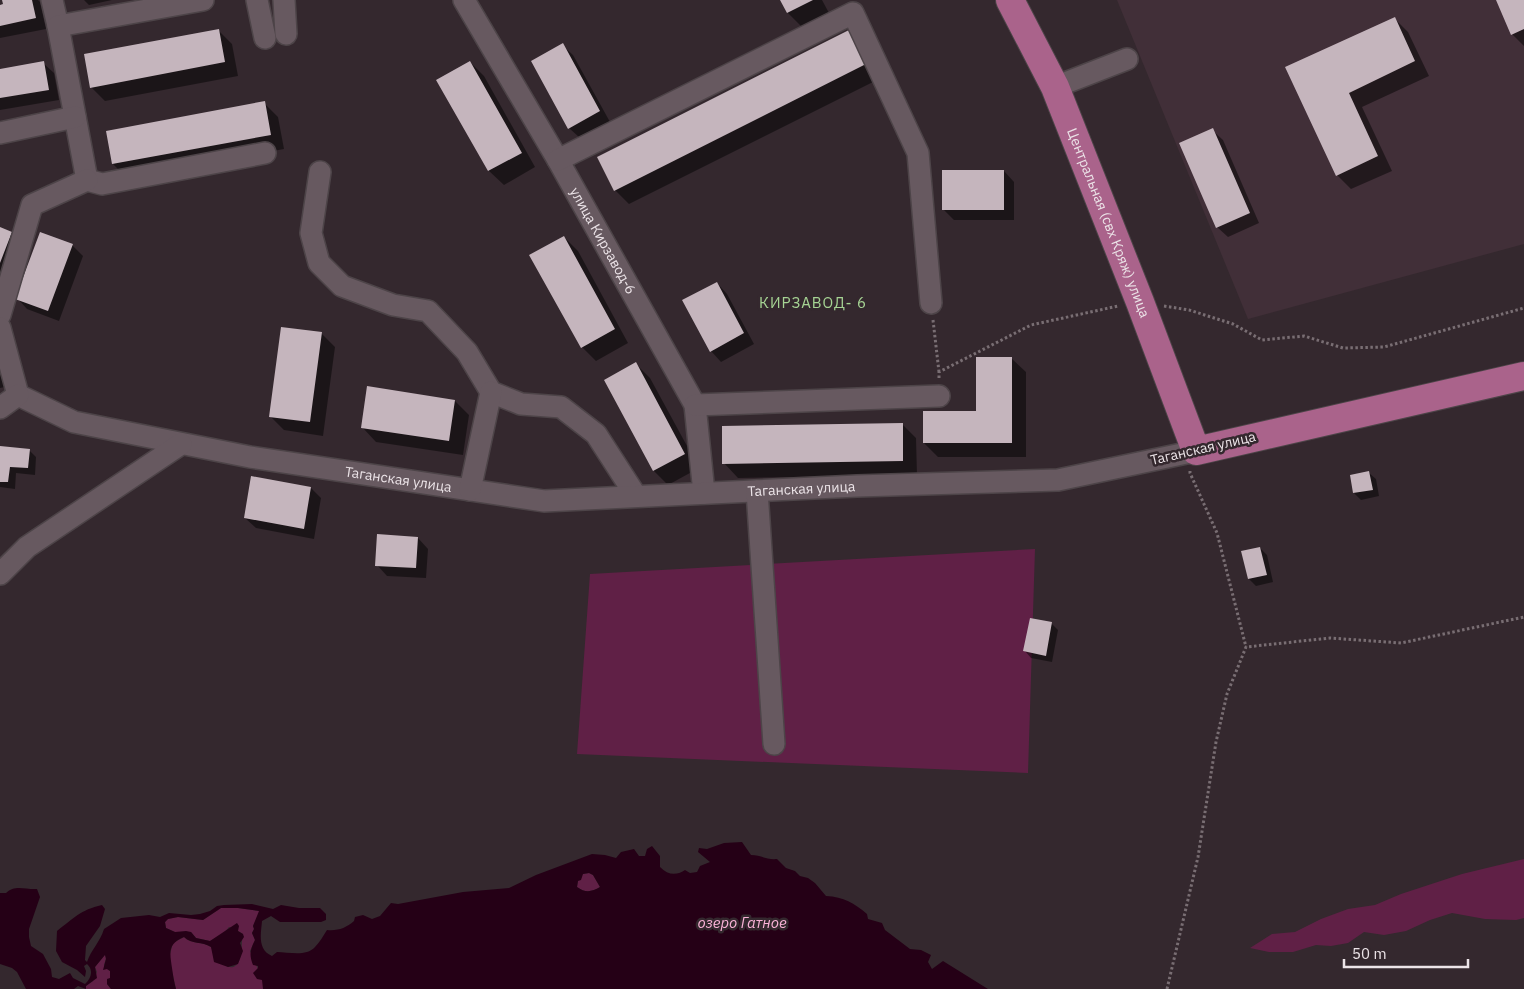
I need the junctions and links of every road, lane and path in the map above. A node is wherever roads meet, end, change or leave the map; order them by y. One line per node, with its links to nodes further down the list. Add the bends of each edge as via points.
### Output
1 (52, 0): 7 (street)
2 (203, 0): 7 (street)
3 (257, 0): 9 (street)
4 (284, 0): 8 (street)
5 (464, 0): 15 (street, улица Кирзавод-6)
6 (1010, 0): 11 (main road, Центральная (свх Кряж) улица)
7 (58, 26): 12 (street)
8 (286, 34)
9 (265, 38)
10 (1127, 59): 11 (street)
11 (1055, 87): 18 (main road, Центральная (свх Кряж) улица)
12 (74, 116): 13 (street); 17 (street)
13 (0, 133)
14 (265, 154): 17 (street, via 102,184)
15 (558, 160): 19 (street, via 853,13 918,153); 28 (street, улица Кирзавод-6)
16 (320, 172): 25 (street, via 311,233 319,264 342,286 393,305 428,312 468,352)
17 (87, 180): 21 (street, via 32,205)
18 (1140, 302): 20 (path, via 1189,310 1233,324 1262,340 1304,336 1343,348 1384,347); 23 (path, via 1031,325); 31 (main road, Центральная (свх Кряж) улица)
19 (931, 303): 23 (path)
20 (1524, 308)
21 (0, 315)
22 (0, 328): 26 (street)
23 (939, 372): 27 (path)
24 (1524, 376): 31 (main road, Таганская улица)
25 (491, 392): 32 (street); 35 (street, via 521,404 561,407 596,434)
26 (18, 395): 29 (street); 30 (street, Таганская улица, via 74,422)
27 (940, 396): 28 (street)
28 (695, 405): 34 (street, улица Кирзавод-6)
29 (0, 408)
30 (181, 444): 32 (street, Таганская улица, via 250,458); 36 (street, via 27,547)
31 (1196, 451): 33 (street, Таганская улица, via 1058,480); 38 (path, via 1190,473 1217,533)
32 (470, 490): 35 (street, Таганская улица, via 544,501)
33 (757, 491): 34 (street, Таганская улица); 39 (street)
34 (704, 493): 35 (street, Таганская улица)
35 (636, 496)
36 (0, 574)
37 (1524, 617): 38 (path, via 1401,643 1330,638)
38 (1246, 647): 40 (path, via 1227,694 1198,857)
39 (774, 744)
40 (1167, 989)

